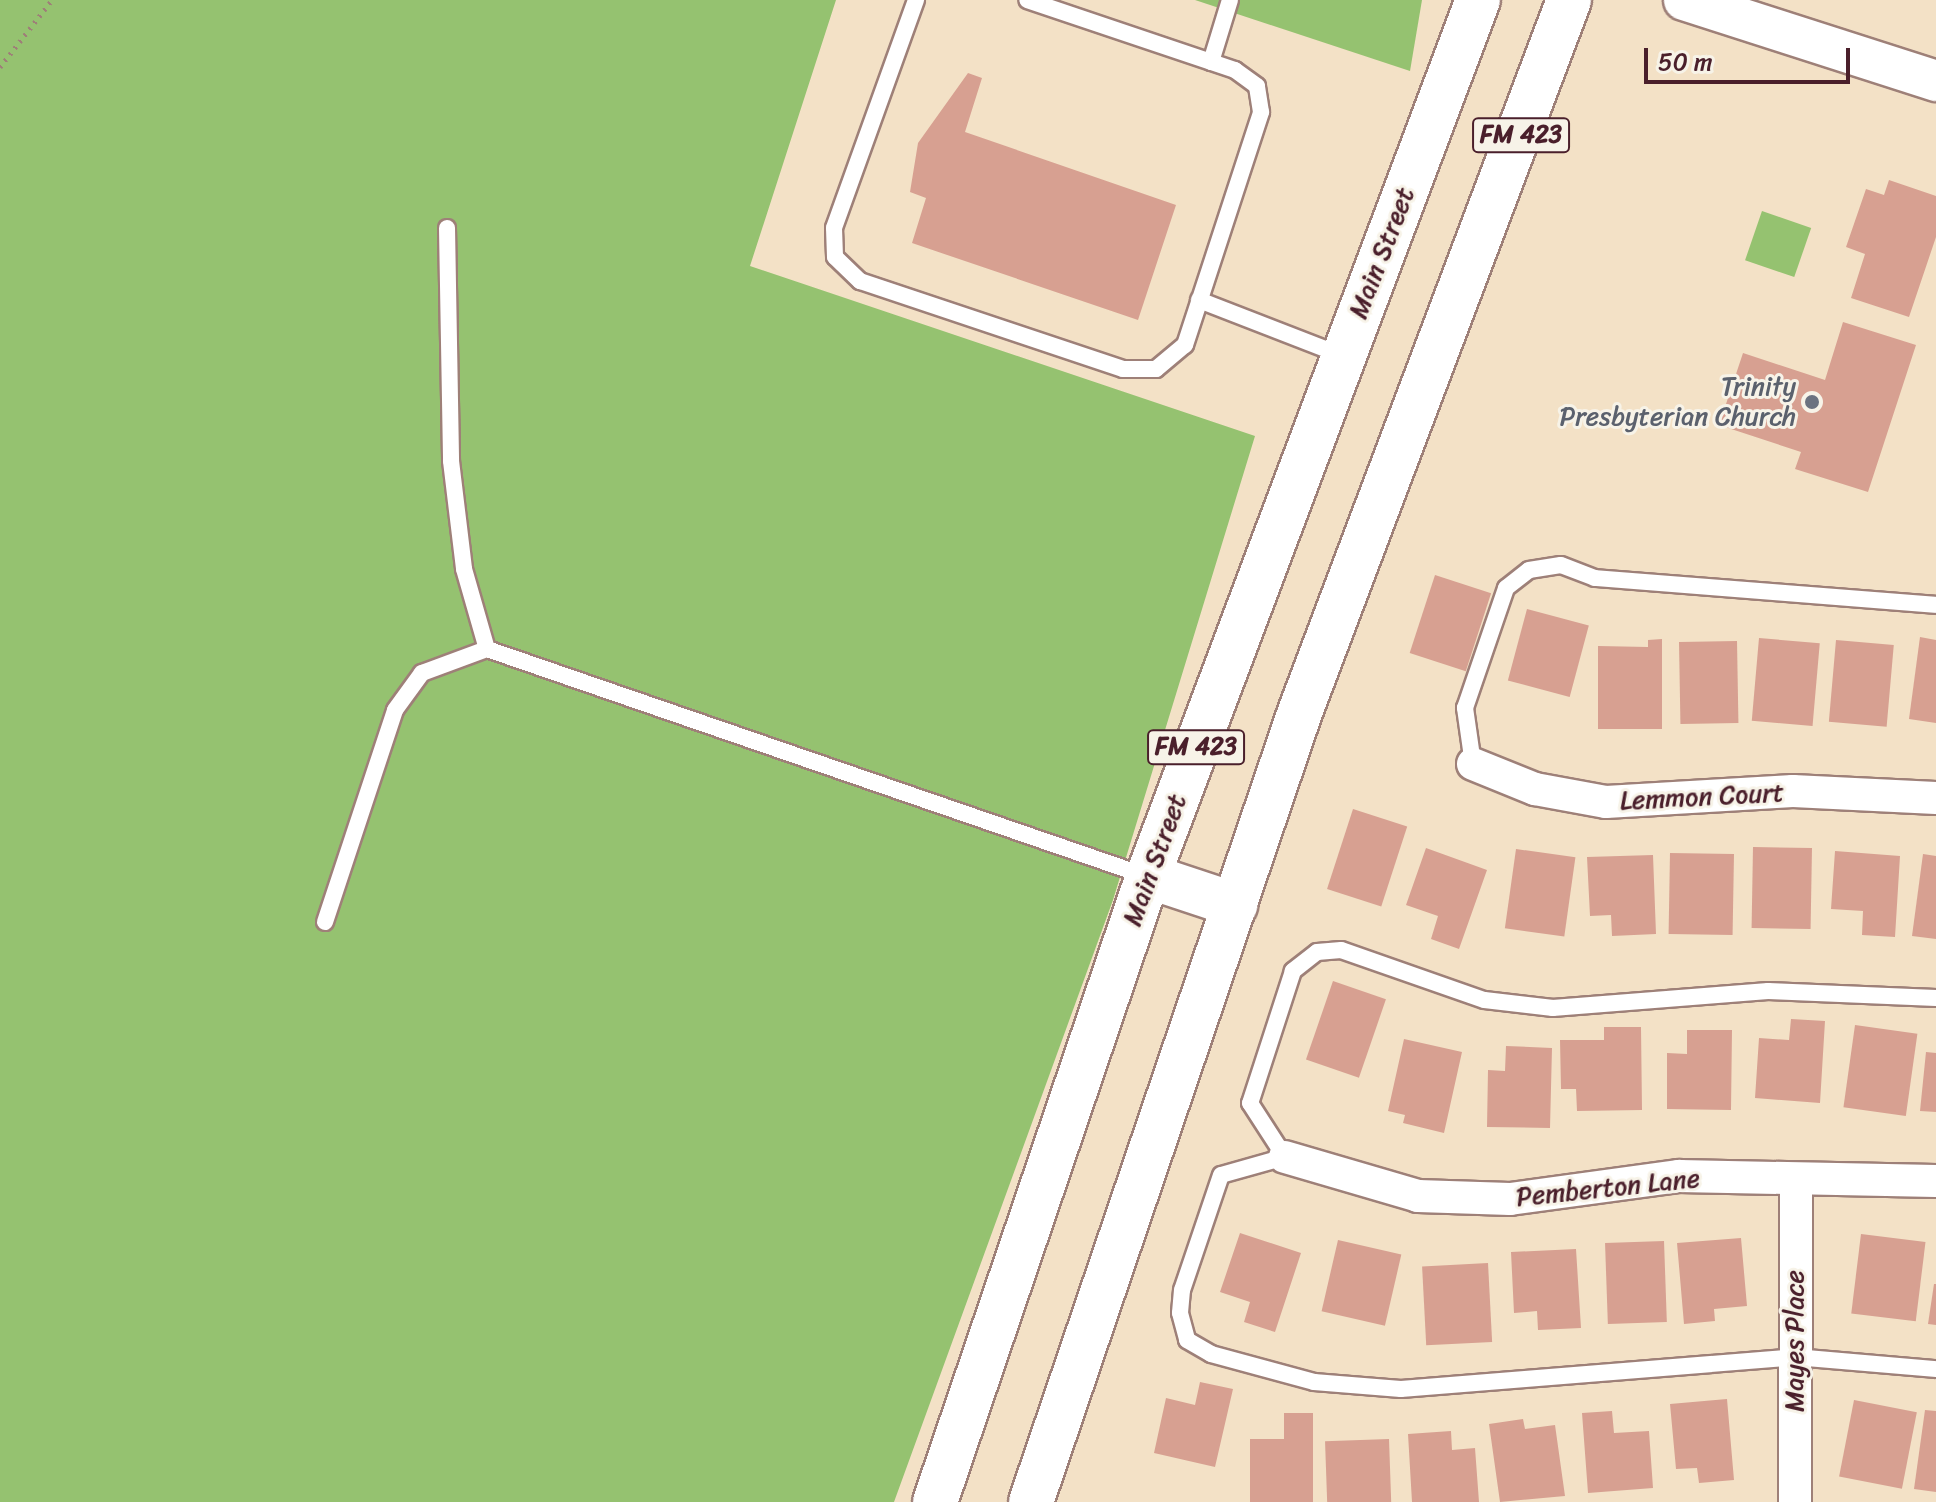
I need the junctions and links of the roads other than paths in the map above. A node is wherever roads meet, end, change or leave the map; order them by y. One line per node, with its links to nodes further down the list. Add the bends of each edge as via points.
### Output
1 (916, 0): 10 (lane, via 834,228 835,257 860,281 1123,369 1156,369 1185,345)
2 (1027, 0): 7 (lane)
3 (1230, 0): 7 (lane)
4 (1478, 0): 11 (main road, Main Street / FM 423)
5 (1569, 0): 17 (main road, FM 423, via 1300,712)
6 (1704, 3): 8 (street)
7 (1211, 62): 10 (lane, via 1257,86 1261,112)
8 (1936, 81)
9 (447, 228): 13 (lane, via 451,461 464,569)
10 (1199, 300): 11 (lane)
11 (1343, 356): 16 (main road, Main Street / FM 423)
12 (1936, 605): 14 (lane, via 1595,578 1561,565 1529,570 1506,588 1465,708)
13 (487, 649): 16 (lane); 18 (lane, via 422,673 395,710)
14 (1473, 764): 15 (street, Lemmon Court, via 1535,789 1606,802 1793,791)
15 (1936, 798)
16 (1148, 876): 17 (main road); 25 (main road, Main Street / FM 423)
17 (1235, 905): 26 (main road, FM 423)
18 (325, 922)
19 (1936, 998): 20 (lane, via 1768,991 1553,1008 1484,1000 1341,950 1317,952 1293,971 1250,1103)
20 (1285, 1157): 21 (street, Pemberton Lane, via 1418,1196 1510,1199 1679,1176); 23 (lane, via 1221,1175 1182,1290 1180,1313 1187,1340 1211,1354 1314,1382 1401,1389)
21 (1796, 1181): 22 (street, Pemberton Lane); 23 (street, Mayes Place)
22 (1936, 1181)
23 (1795, 1357): 24 (lane); 27 (street, Mayes Place)
24 (1936, 1369)
25 (935, 1502)
26 (1031, 1502)
27 (1795, 1502)

